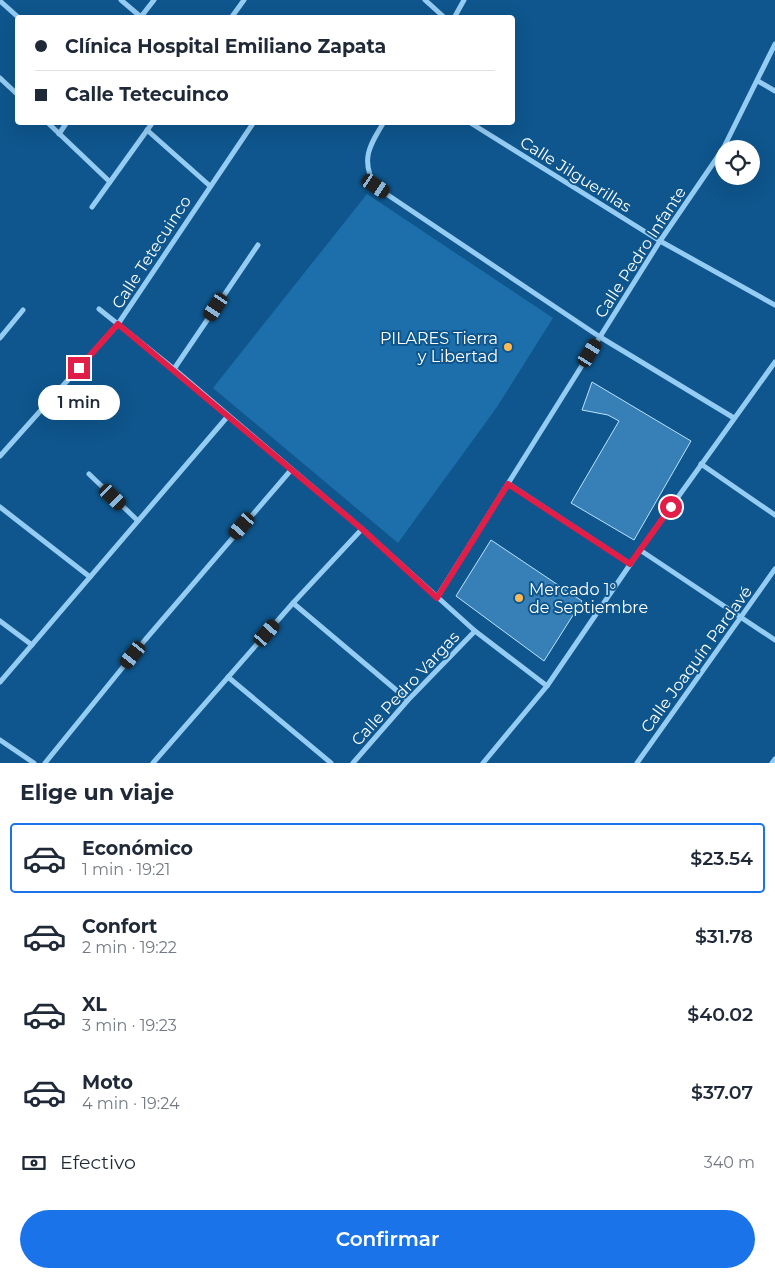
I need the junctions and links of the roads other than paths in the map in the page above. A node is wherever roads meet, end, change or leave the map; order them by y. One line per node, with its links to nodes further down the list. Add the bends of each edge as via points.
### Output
1 (121, 0): 8 (street)
2 (154, 0): 9 (street)
3 (244, 0): 10 (street)
4 (425, 0): 11 (street)
5 (464, 0): 12 (street)
6 (0, 1): 7 (street)
7 (16, 15)
8 (138, 15)
9 (142, 15)
10 (233, 15)
11 (442, 15)
12 (456, 15)
13 (775, 44): 15 (street, Calle Pedro Infante)
14 (0, 78): 17 (street)
15 (758, 81): 16 (street); 29 (street, Calle Pedro Infante, via 723,149)
16 (775, 90)
17 (15, 92)
18 (50, 125): 25 (street)
19 (65, 125): 25 (street)
20 (151, 125): 24 (street)
21 (252, 125): 27 (street, Calle Tetecuinco)
22 (382, 125): 35 (street, via 368,152 367,173 376,186)
23 (474, 125): 29 (street, Calle Jilguerillas)
24 (147, 130): 26 (street); 27 (street)
25 (59, 134): 26 (street)
26 (110, 182): 28 (street)
27 (210, 186): 34 (street, Calle Tetecuinco)
28 (92, 208)
29 (660, 241): 31 (street, Calle Jilguerillas); 35 (street, Calle Pedro Infante)
30 (258, 245): 38 (street)
31 (775, 305)
32 (99, 309): 34 (street)
33 (23, 310): 36 (street)
34 (118, 324): 38 (street); 41 (street, Calle Tetecuinco)
35 (600, 337): 40 (street); 45 (street, Calle Pedro Infante)
36 (0, 338)
37 (775, 362): 40 (street)
38 (174, 369): 39 (street)
39 (228, 416): 43 (street); 48 (street)
40 (734, 418): 42 (street)
41 (0, 456)
42 (701, 464): 47 (street); 50 (street)
43 (291, 470): 49 (street); 68 (street, via 145,640)
44 (89, 474): 48 (street)
45 (508, 484): 51 (lane); 54 (street, Calle Pedro Infante)
46 (0, 507): 53 (street)
47 (775, 515)
48 (137, 520): 53 (street)
49 (362, 529): 54 (street); 55 (street)
50 (640, 550): 51 (street); 56 (street)
51 (630, 564): 63 (street)
52 (775, 569): 56 (street, Calle Joaquín Pardavé)
53 (90, 577): 60 (street)
54 (437, 598): 58 (street)
55 (293, 603): 61 (street); 64 (street)
56 (741, 618): 59 (street); 73 (street, Calle Joaquín Pardavé)
57 (0, 621): 60 (street)
58 (475, 630): 63 (street); 64 (street, Calle Pedro Vargas)
59 (775, 640)
60 (32, 645): 62 (street)
61 (228, 677): 69 (street); 70 (street)
62 (0, 682)
63 (547, 686): 72 (street)
64 (408, 700): 71 (street, Calle Pedro Vargas)
65 (0, 740): 67 (street)
66 (775, 759): 74 (street)
67 (34, 763)
68 (45, 763)
69 (153, 763)
70 (330, 763)
71 (353, 763)
72 (483, 763)
73 (637, 763)
74 (772, 763)

